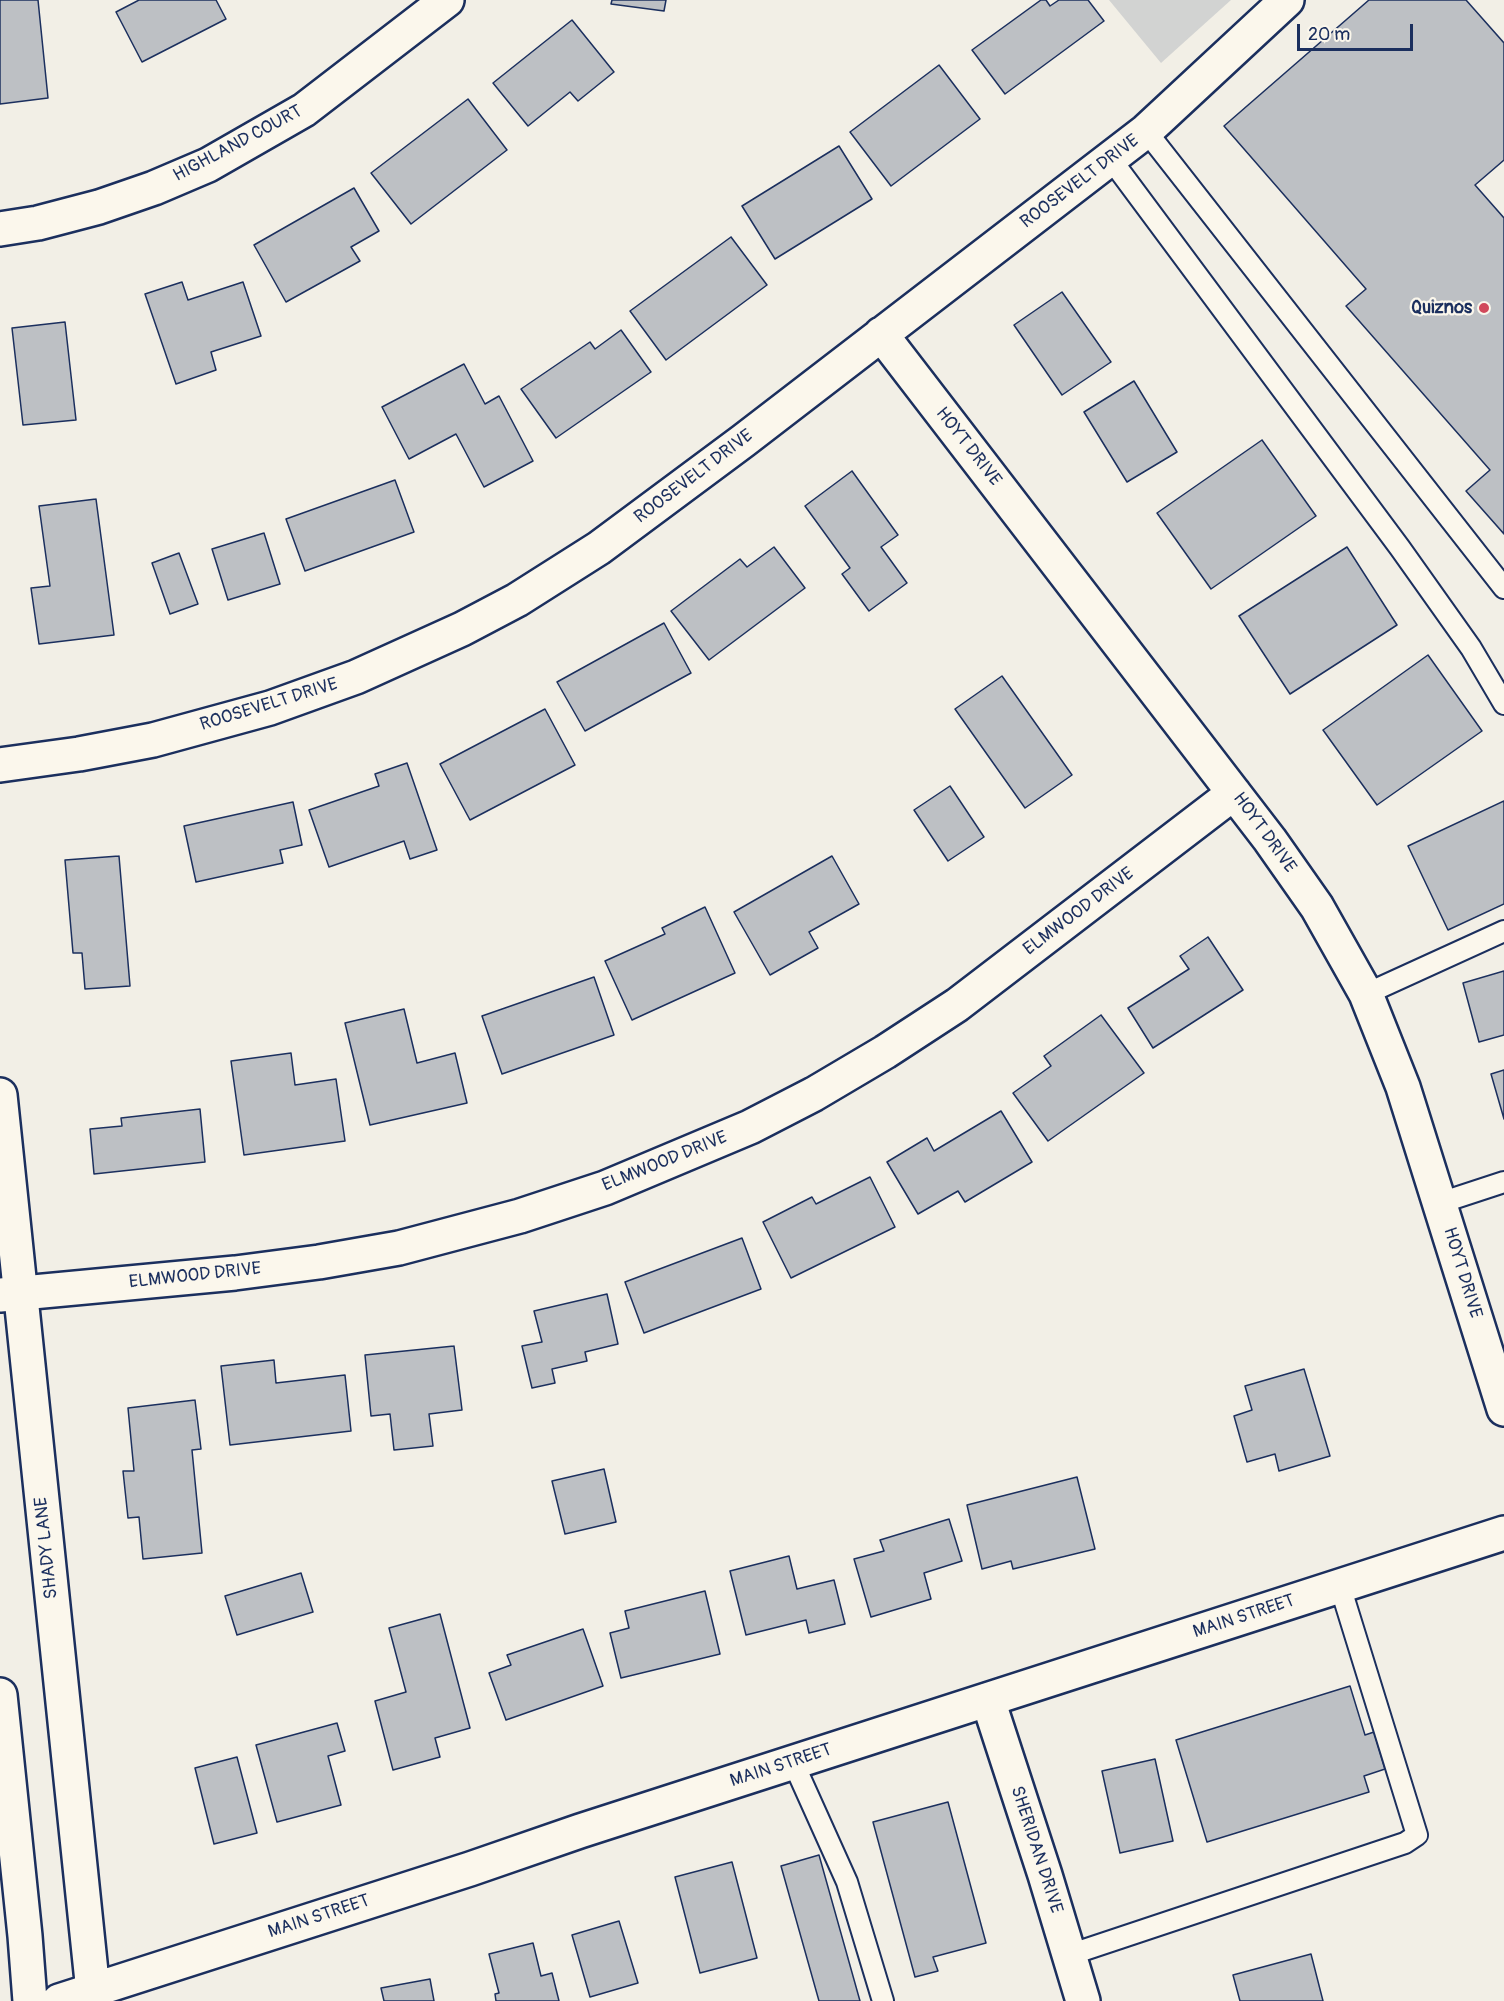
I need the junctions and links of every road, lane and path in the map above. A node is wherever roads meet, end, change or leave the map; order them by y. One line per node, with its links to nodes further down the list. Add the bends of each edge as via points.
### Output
1 (447, 0): 5 (street, HIGHLAND COURT, via 304,110 208,165 99,207)
2 (1287, 0): 3 (street, ROOSEVELT DRIVE)
3 (1146, 131): 4 (street, ROOSEVELT DRIVE); 7 (lane)
4 (1110, 159): 6 (street, ROOSEVELT DRIVE); 8 (lane, via 1400,548 1471,648)
5 (0, 229)
6 (881, 334): 9 (street, ROOSEVELT DRIVE, via 599,548 517,600 462,629 356,677 270,708 153,740); 10 (street, HOYT DRIVE)
7 (1504, 588)
8 (1504, 704)
9 (0, 765)
10 (1234, 793): 12 (street, HOYT DRIVE, via 1317,907); 16 (street, ELMWOOD DRIVE, via 957,1005 885,1052 750,1127 605,1188 520,1216 399,1248 235,1273)
11 (1504, 931): 12 (lane)
12 (1366, 994): 15 (street, HOYT DRIVE, via 1403,1087)
13 (0, 1095): 16 (street, SHADY LANE)
14 (1504, 1182): 15 (lane)
15 (1440, 1203): 17 (street, HOYT DRIVE)
16 (10, 1294): 24 (street, SHADY LANE)
17 (1504, 1409)
18 (1504, 1533): 19 (street, MAIN STREET)
19 (1340, 1586): 21 (street, MAIN STREET); 23 (lane, via 1417,1835 1404,1843)
20 (0, 1695): 25 (street)
21 (988, 1700): 22 (street, MAIN STREET); 23 (street, SHERIDAN DRIVE)
22 (793, 1762): 24 (street, MAIN STREET); 27 (lane, via 847,1882)
23 (1069, 1955): 28 (street, SHERIDAN DRIVE)
24 (94, 1996): 26 (street, MAIN STREET)
25 (30, 2001)
26 (59, 2001)
27 (883, 2001)
28 (1083, 2001)

